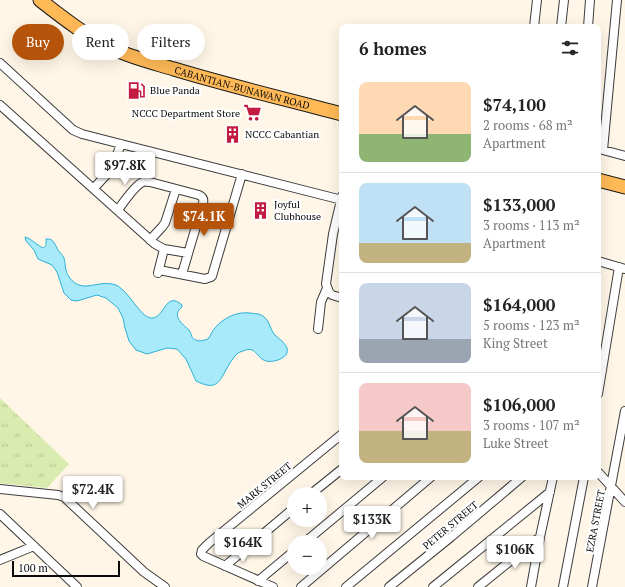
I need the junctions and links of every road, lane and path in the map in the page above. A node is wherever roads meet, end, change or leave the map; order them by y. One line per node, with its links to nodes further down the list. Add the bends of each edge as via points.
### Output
1 (40, 0): 11 (main road, CABANTIAN-BUNAWAN ROAD, via 96,40 113,49 198,76)
2 (537, 0): 6 (street)
3 (564, 0): 7 (street)
4 (590, 0): 8 (street)
5 (617, 0): 13 (street)
6 (534, 24)
7 (561, 24)
8 (588, 24)
9 (0, 63): 12 (street, via 73,130)
10 (0, 105): 18 (street)
11 (339, 113)
12 (121, 144): 15 (street); 18 (street, via 112,168)
13 (601, 150): 14 (street)
14 (625, 156)
15 (242, 174): 20 (street); 28 (street, via 212,276 205,279)
16 (601, 181): 17 (main road)
17 (625, 187)
18 (94, 188): 22 (street)
19 (176, 189): 22 (street, via 150,182 142,183); 23 (street, via 165,223); 25 (street, via 203,198)
20 (339, 197)
21 (339, 209): 29 (street, via 326,279)
22 (118, 210): 23 (street)
23 (150, 240): 24 (street)
24 (164, 249): 25 (street); 28 (street, via 158,272)
25 (188, 253): 28 (street)
26 (601, 262): 27 (street)
27 (622, 268): 32 (street)
28 (182, 274)
29 (327, 288): 30 (street, via 332,295); 31 (street, via 321,302)
30 (339, 297)
31 (318, 328)
32 (601, 378)
33 (625, 411): 44 (street, EZRA STREET)
34 (339, 436): 55 (street, MARK STREET, via 202,550 203,556)
35 (339, 472): 43 (street)
36 (601, 475): 44 (street)
37 (379, 480): 50 (street)
38 (427, 480): 61 (street)
39 (475, 480): 62 (street)
40 (518, 480): 63 (street, PETER STREET)
41 (552, 480): 46 (street)
42 (583, 480): 66 (street)
43 (320, 487)
44 (611, 487): 47 (street); 67 (street, EZRA STREET)
45 (0, 489): 59 (street, via 64,497 144,572)
46 (550, 492): 51 (street); 64 (street)
47 (625, 502)
48 (0, 514): 52 (street)
49 (287, 514): 55 (street)
50 (313, 535)
51 (540, 537): 57 (street); 65 (street)
52 (34, 546): 54 (street); 58 (street)
53 (287, 557): 56 (street)
54 (0, 560)
55 (225, 566): 56 (street)
56 (258, 581): 60 (street)
57 (529, 585)
58 (78, 587)
59 (165, 587)
60 (273, 587)
61 (301, 587)
62 (346, 587)
63 (389, 587)
64 (433, 587)
65 (478, 587)
66 (563, 587)
67 (592, 587)

